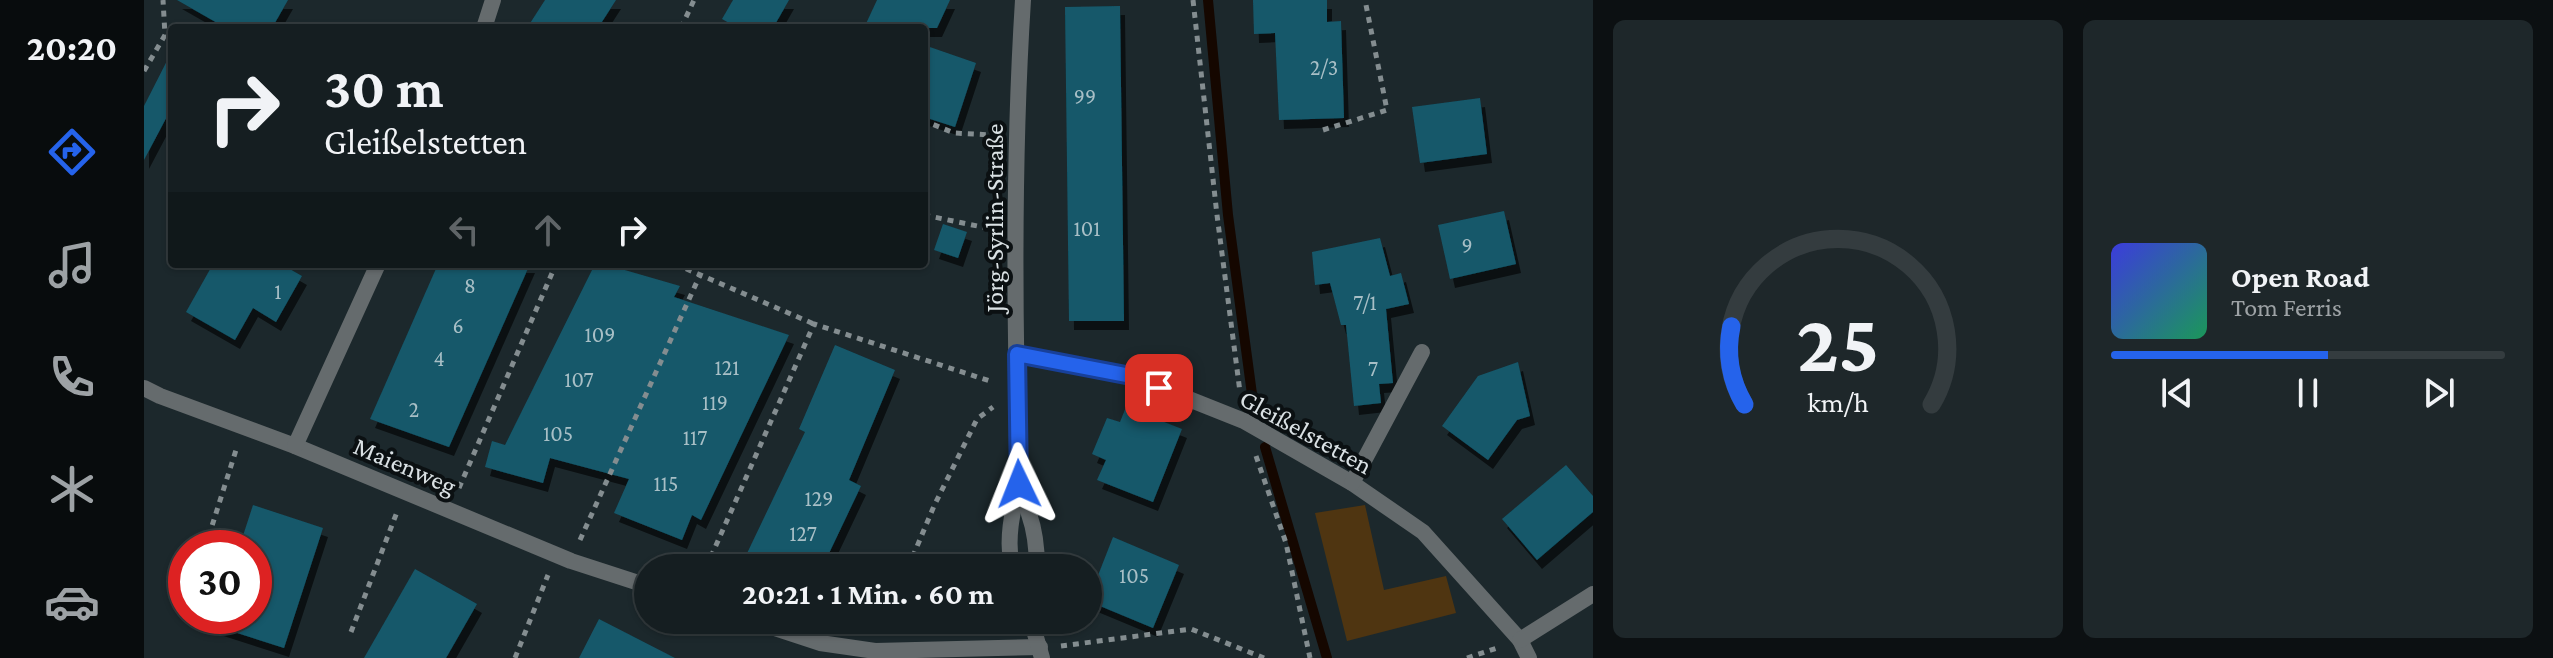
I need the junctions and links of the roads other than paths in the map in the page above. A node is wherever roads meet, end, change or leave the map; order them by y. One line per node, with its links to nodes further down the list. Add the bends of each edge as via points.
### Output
1 (493, 0): 3 (street)
2 (1023, 0): 6 (street, Jörg-Syrlin-Straße)
3 (485, 24)
4 (376, 268): 8 (street)
5 (1422, 352): 9 (street)
6 (1017, 354): 9 (street, Gleißelstetten, via 1131,376 1244,421); 10 (street, Jörg-Syrlin-Straße)
7 (144, 388): 8 (street, Maienweg)
8 (295, 446): 13 (street, Maienweg, via 564,558)
9 (1352, 483): 16 (street, Gleißelstetten, via 1423,532)
10 (1019, 484): 11 (street, Jörg-Syrlin-Straße); 12 (street, Jörg-Syrlin-Straße)
11 (1009, 554)
12 (1037, 554)
13 (634, 581)
14 (1593, 594): 16 (street)
15 (793, 634): 17 (street, via 875,651)
16 (1520, 640): 18 (street, Gleißelstetten)
17 (1041, 652)
18 (1529, 658)

